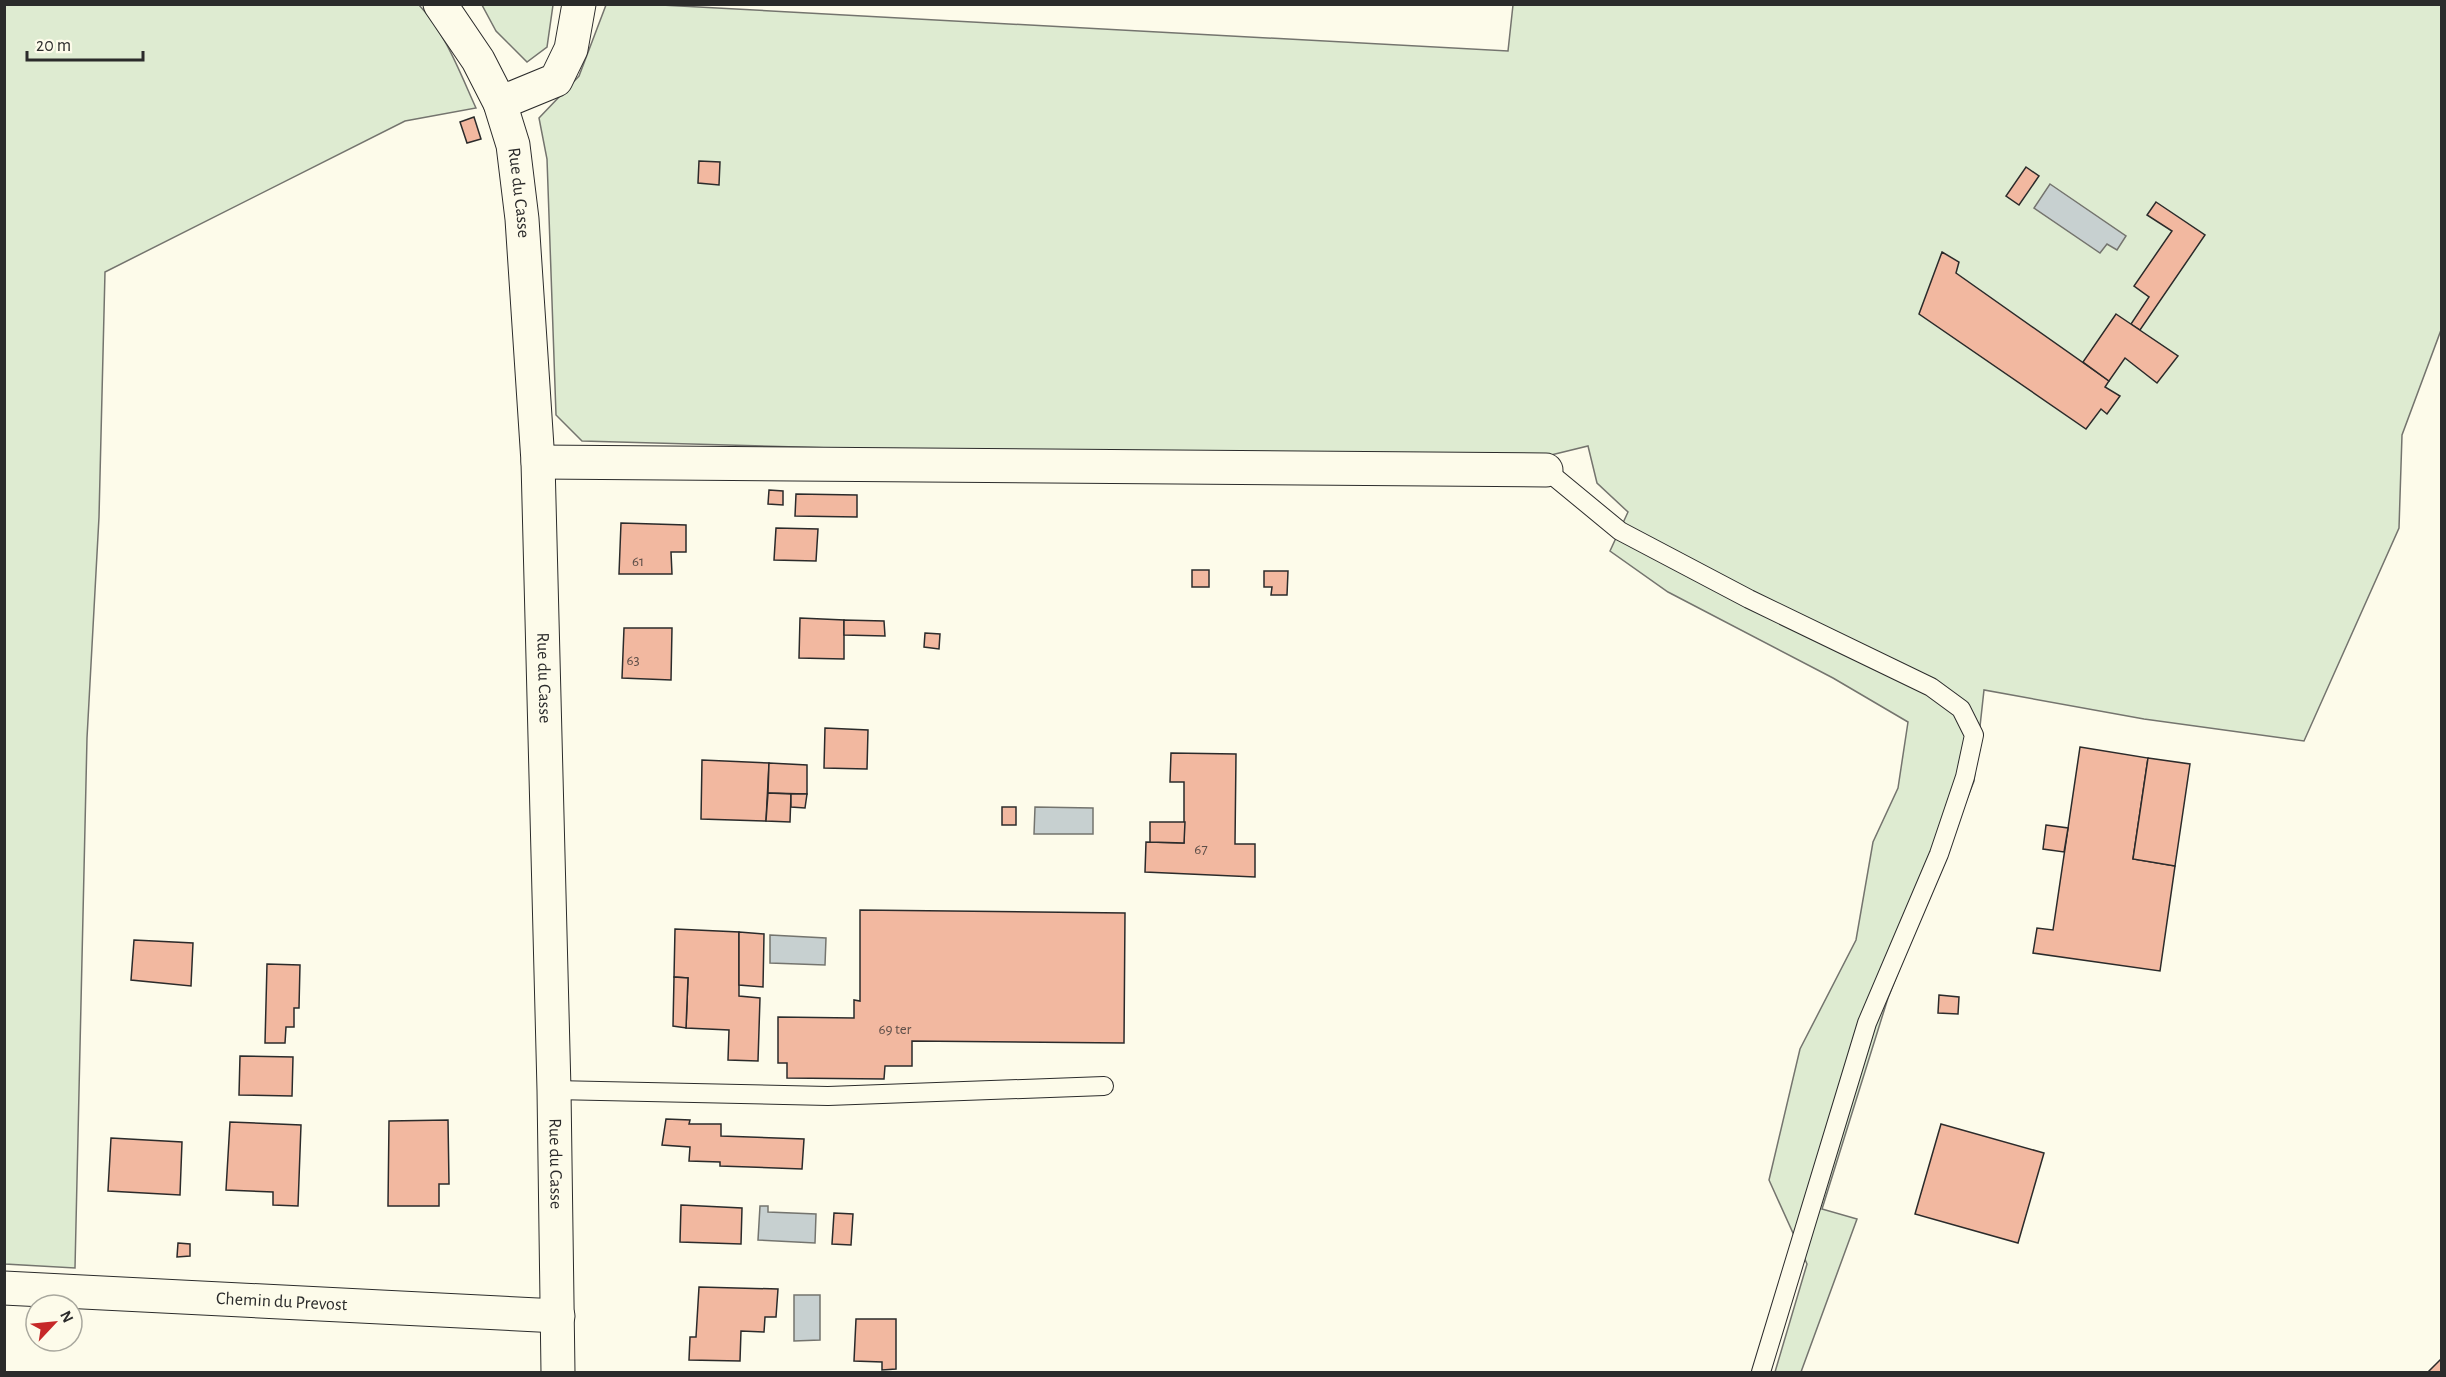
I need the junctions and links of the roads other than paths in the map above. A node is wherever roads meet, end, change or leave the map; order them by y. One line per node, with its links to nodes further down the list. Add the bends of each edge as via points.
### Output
1 (440, 4): 3 (street, Rue du Casse, via 478,60)
2 (579, 4): 3 (street, via 571,49 556,80)
3 (500, 103): 4 (street, Rue du Casse, via 513,145 522,219)
4 (538, 462): 5 (street); 7 (street, Rue du Casse)
5 (1546, 470): 11 (lane, via 1620,531 1931,687 1961,709 1974,735 1965,777 1939,854 1867,1023)
6 (1104, 1086): 7 (lane, via 828,1096)
7 (554, 1090): 9 (street, Rue du Casse)
8 (4, 1288): 9 (street, Chemin du Prevost)
9 (558, 1316): 10 (street, Rue du Casse)
10 (558, 1372)
11 (1761, 1372)

